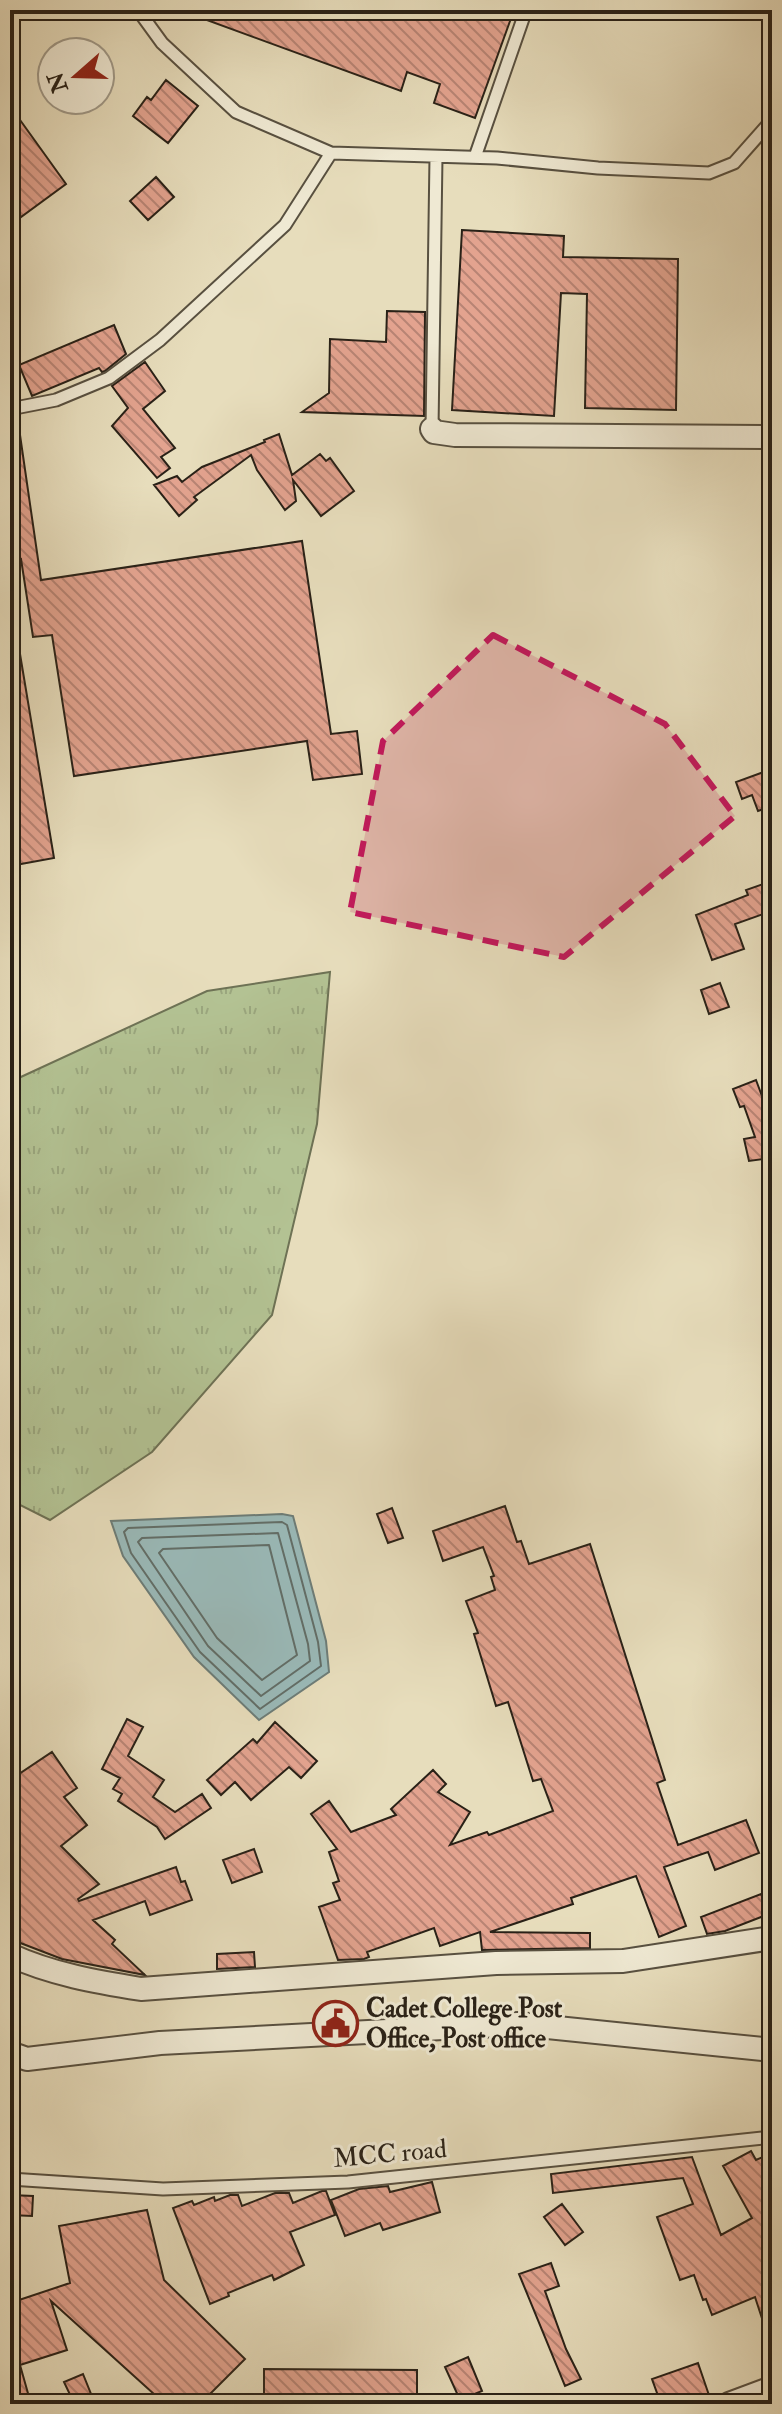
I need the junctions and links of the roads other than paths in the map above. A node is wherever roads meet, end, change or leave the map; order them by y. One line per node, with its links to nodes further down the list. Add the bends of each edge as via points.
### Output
1 (138, 10): 4 (lane, via 162,43 236,112)
2 (526, 10): 6 (lane)
3 (772, 120): 6 (lane, via 734,163 709,173)
4 (331, 153): 5 (lane); 7 (lane, via 285,225 160,340 109,378 56,400)
5 (436, 157): 6 (lane); 8 (lane)
6 (475, 157)
7 (10, 409)
8 (432, 429): 9 (street, via 455,435)
9 (772, 437)
10 (772, 1938): 11 (street, via 623,1961 496,1963 141,1989 98,1982)
11 (10, 1955)
12 (772, 2050): 13 (street, via 518,2024 160,2043 27,2059)
13 (10, 2053)
14 (772, 2137): 15 (lane, MCC road, via 348,2182 163,2189)
15 (10, 2179)
16 (772, 2388): 17 (street)
17 (729, 2404)

